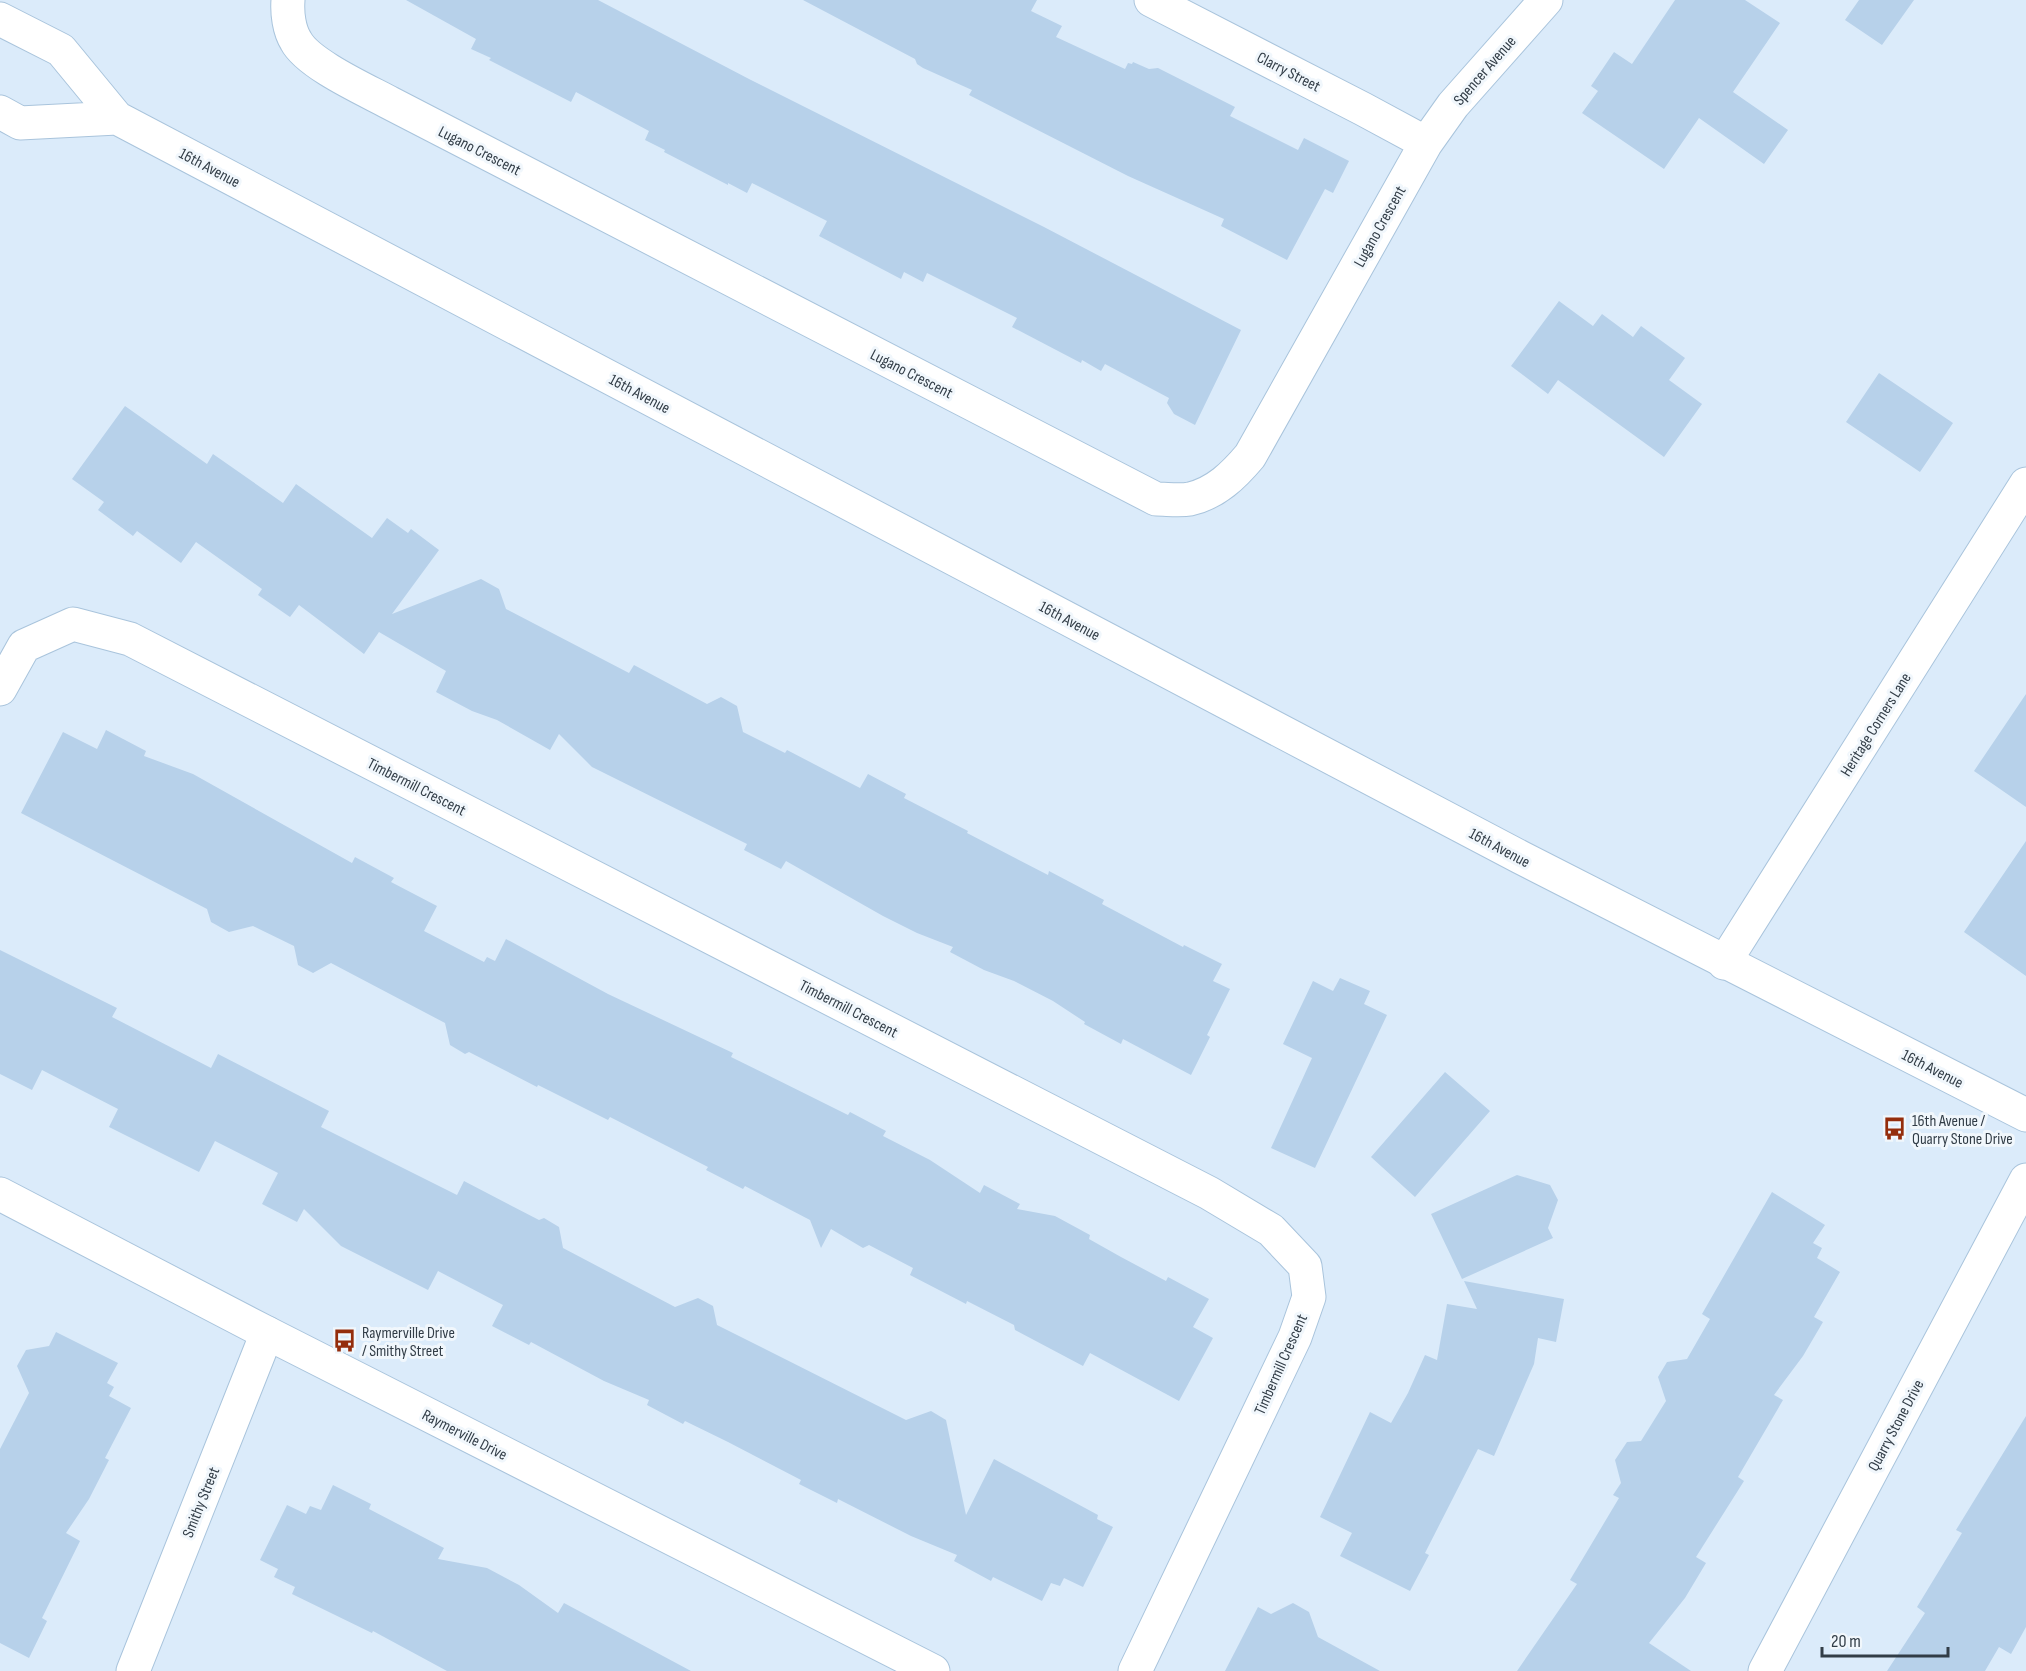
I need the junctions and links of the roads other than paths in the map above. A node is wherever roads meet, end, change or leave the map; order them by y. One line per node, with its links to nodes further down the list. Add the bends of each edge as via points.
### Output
1 (288, 0): 7 (street, Lugano Crescent, via 287,12 296,42 328,69 1156,500 1188,499 1215,490 1250,456)
2 (1151, 0): 7 (street, Clarry Street)
3 (1546, 0): 7 (street, Spencer Avenue, via 1453,105)
4 (0, 19): 6 (street, 16th Avenue, via 61,50)
5 (0, 112): 6 (street, via 20,123)
6 (117, 118): 10 (street, 16th Avenue)
7 (1426, 143)
8 (2026, 484): 10 (street, Heritage Corners Lane)
9 (0, 688): 17 (street, Timbermill Crescent, via 24,646 73,624 130,639 1209,1193 1271,1230 1305,1266 1309,1298 1295,1337)
10 (1724, 963): 11 (street, 16th Avenue)
11 (2026, 1115)
12 (2026, 1180): 18 (street, Quarry Stone Drive)
13 (0, 1194): 14 (street, Raymerville Drive)
14 (267, 1334): 15 (street, Smithy Street); 16 (street, Raymerville Drive)
15 (133, 1671)
16 (933, 1671)
17 (1135, 1671)
18 (1765, 1671)

